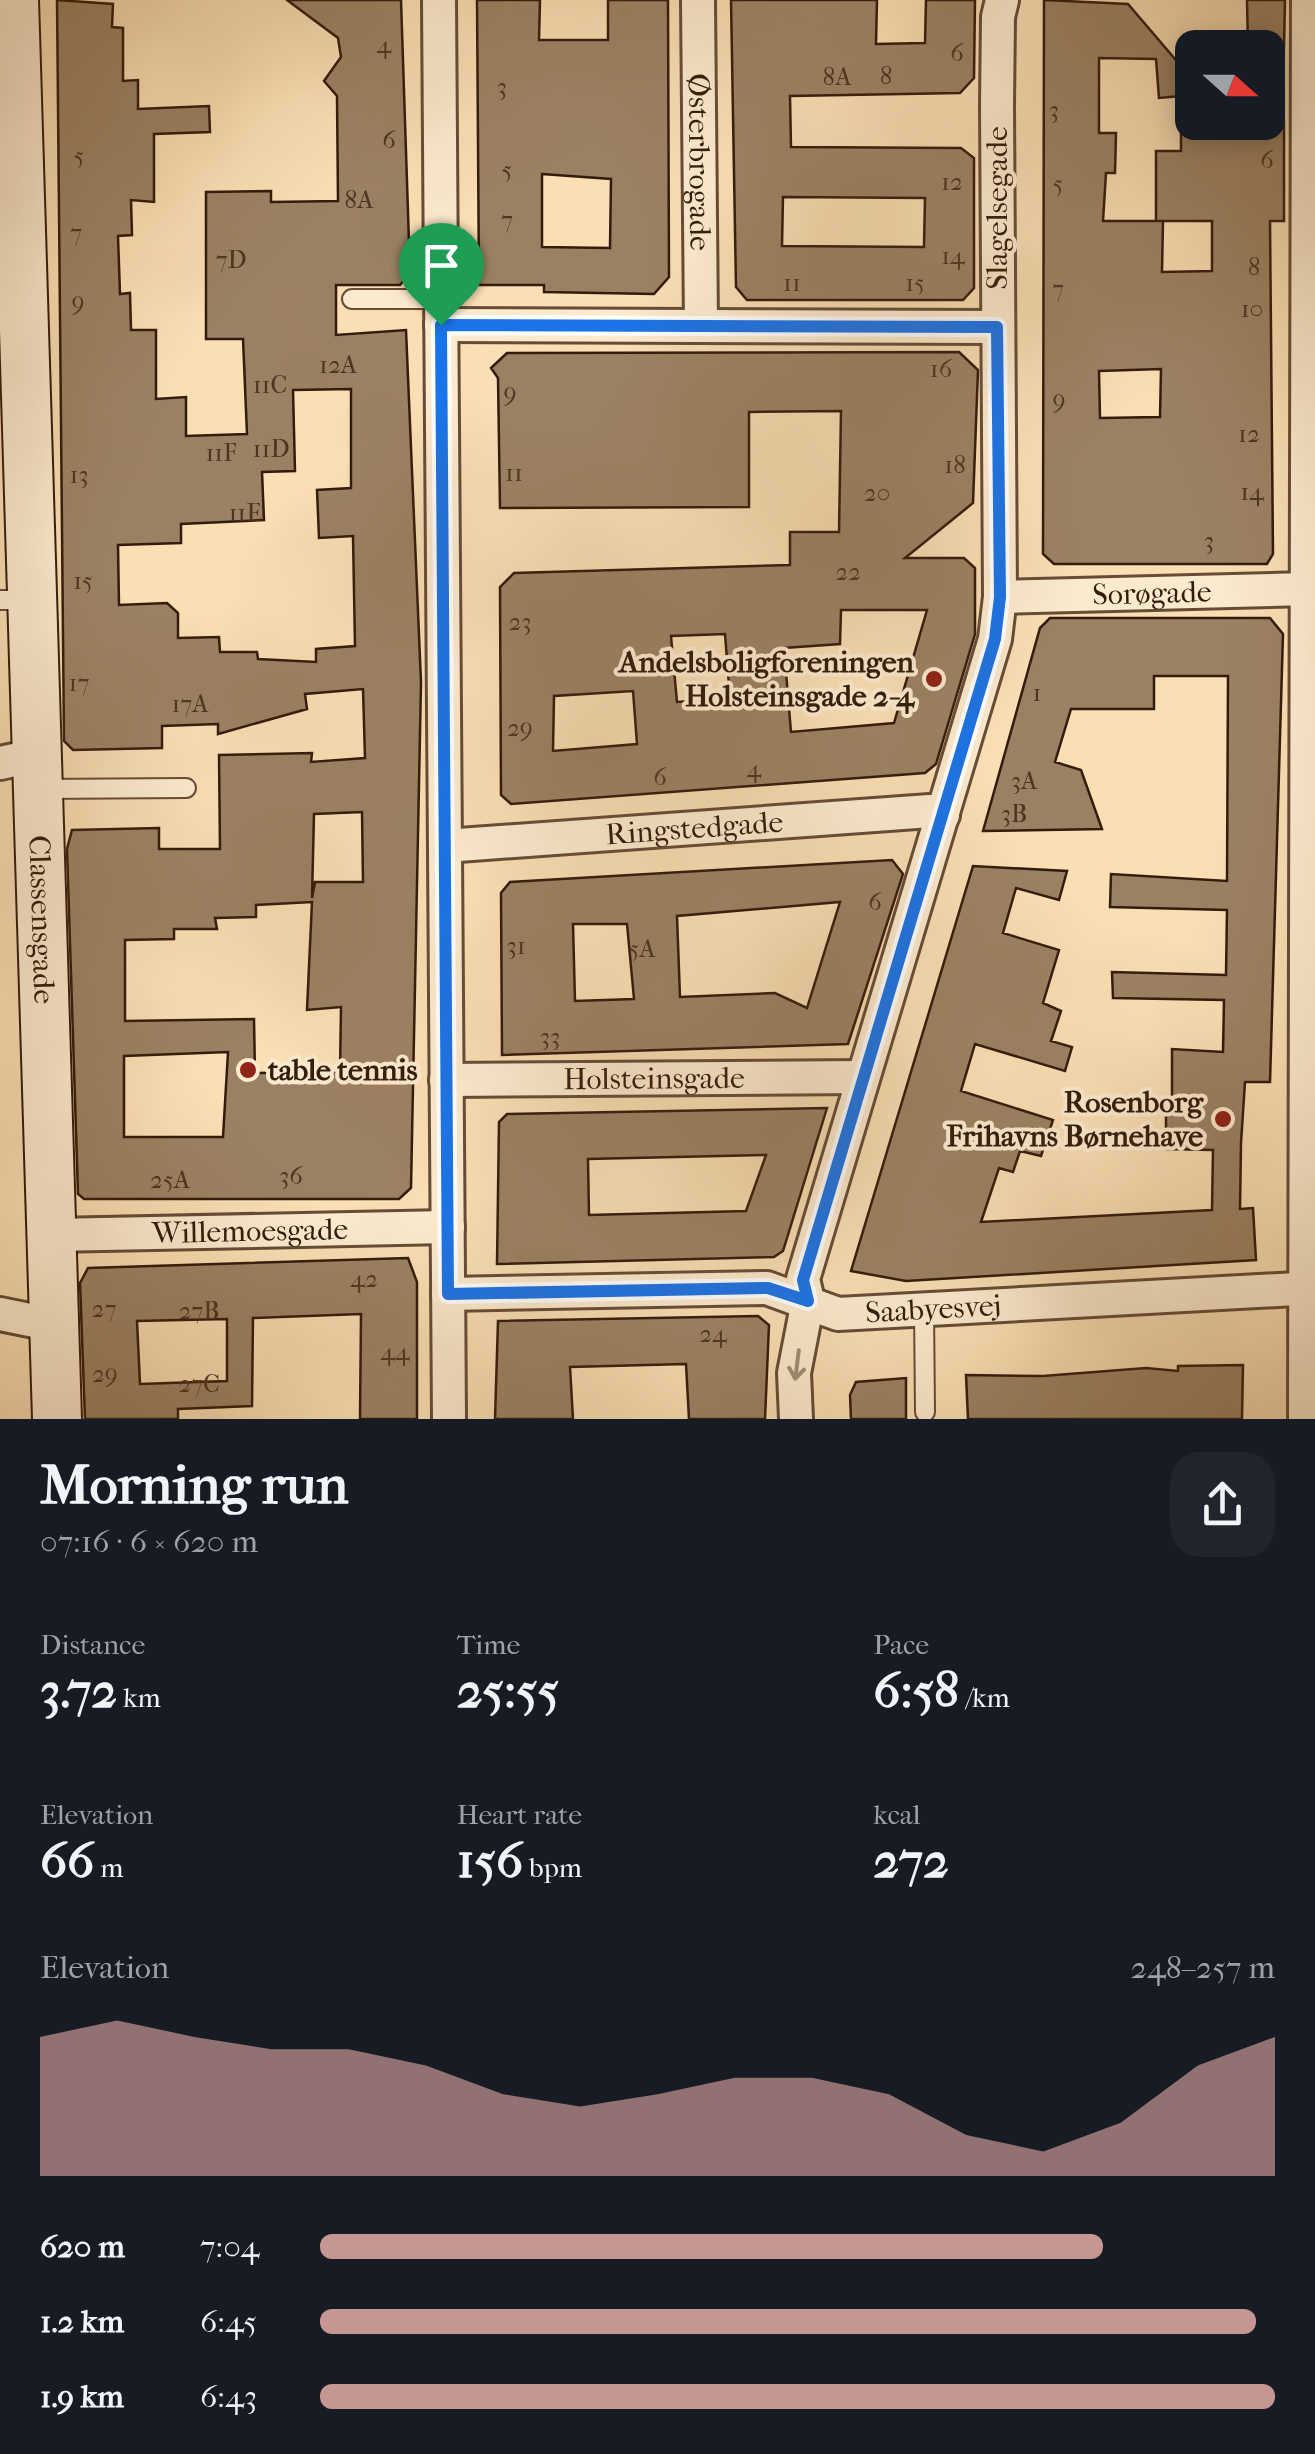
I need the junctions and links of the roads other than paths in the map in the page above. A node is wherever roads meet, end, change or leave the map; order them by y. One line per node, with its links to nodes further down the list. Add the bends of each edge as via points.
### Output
1 (14, 0): 12 (street, Classensgade)
2 (439, 0): 7 (street)
3 (698, 0): 8 (street, Østerbrogade)
4 (1002, 0): 9 (street, Slagelsegade)
5 (1308, 0): 10 (street)
6 (352, 299): 7 (lane)
7 (441, 312): 8 (street); 17 (street)
8 (701, 326): 9 (street)
9 (997, 327): 11 (street, Slagelsegade)
10 (1306, 588): 11 (street, Sorøgade); 13 (street)
11 (1000, 597): 16 (street, via 995,639)
12 (16, 600): 14 (street, Classensgade)
13 (1310, 754): 18 (street)
14 (25, 769): 15 (lane); 22 (street, Classensgade)
15 (186, 788)
16 (943, 816): 17 (street, Ringstedgade); 19 (street)
17 (445, 846): 20 (street)
18 (1310, 1004): 23 (street)
19 (863, 1076): 20 (street, Holsteinsgade); 25 (street, via 803,1280)
20 (446, 1080): 21 (street)
21 (448, 1227): 22 (street, Willemoesgade); 24 (street)
22 (52, 1235): 28 (street, Classensgade)
23 (1309, 1289): 26 (street, Saabyesvej); 33 (street)
24 (448, 1294): 25 (street, Saabyesvej, via 768,1288); 31 (street)
25 (808, 1301): 26 (street, Saabyesvej, via 838,1314); 32 (street, one-way to 32, via 794,1374)
26 (924, 1310): 29 (lane)
27 (0, 1314): 28 (street)
28 (54, 1325): 30 (street, Classensgade)
29 (925, 1412)
30 (57, 1419)
31 (449, 1419)
32 (796, 1419)
33 (1306, 1419)

